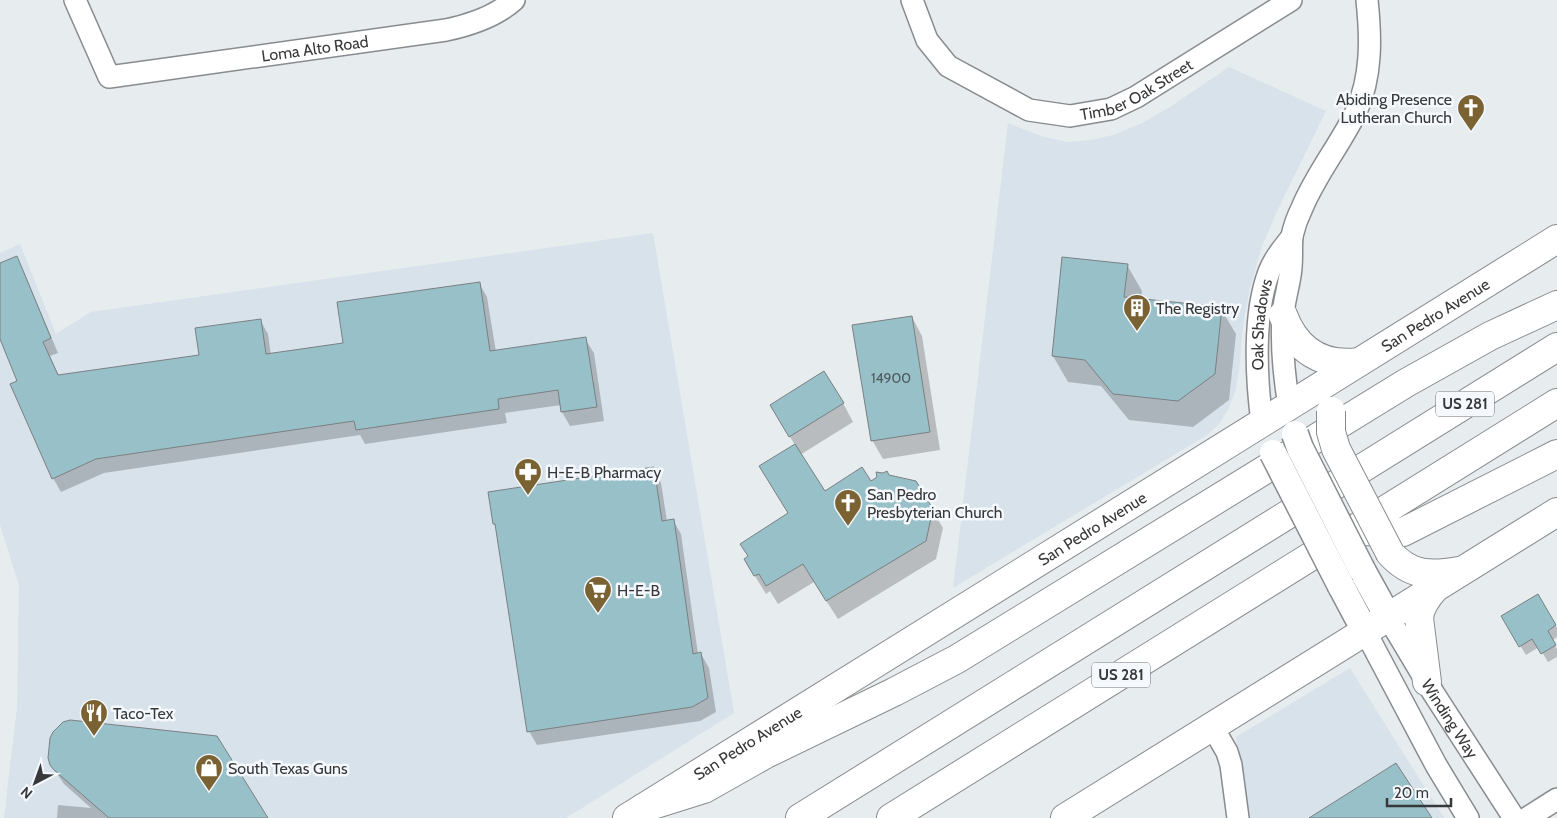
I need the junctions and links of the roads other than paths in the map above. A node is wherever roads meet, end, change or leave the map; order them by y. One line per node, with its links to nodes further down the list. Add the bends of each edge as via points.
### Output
1 (75, 0): 2 (street, Loma Alto Road, via 109,77 446,30 487,18)
2 (514, 0)
3 (912, 0): 4 (street, Timber Oak Street, via 926,40 948,66 1029,110 1070,116 1111,109 1136,97)
4 (1291, 0)
5 (1367, 0): 6 (street, Oak Shadows, via 1370,60 1360,100 1301,208)
6 (1292, 237): 9 (street, Oak Shadows); 14 (street, Oak Shadows, via 1268,273 1261,309 1257,363)
7 (1557, 239): 11 (main road, San Pedro Avenue)
8 (1557, 305): 26 (main road, via 1490,336 1406,382 958,659 704,788)
9 (1283, 315): 11 (main road, via 1295,337 1313,355 1334,363); 13 (street, Oak Shadows, via 1283,362)
10 (1557, 347): 27 (main road, US 281)
11 (1354, 365): 13 (main road, San Pedro Avenue); 18 (main road, bridge, via 1336,393 1330,427 1336,449 1390,553 1418,572 1440,574)
12 (1557, 403): 17 (main road, US 281)
13 (1289, 406): 14 (main road, San Pedro Avenue); 20 (street, bridge, via 1300,448 1362,570)
14 (1262, 422): 20 (street, bridge, via 1273,453 1341,586); 26 (main road, San Pedro Avenue)
15 (1557, 454): 17 (main road, via 1402,532)
16 (1557, 512): 18 (main road)
17 (1351, 531): 28 (main road, US 281)
18 (1464, 570): 19 (main road)
19 (1436, 588): 20 (main road); 21 (main road, via 1420,611)
20 (1377, 624): 21 (street, Winding Way); 23 (main road); 24 (street, Winding Way)
21 (1427, 682): 22 (street, Winding Way)
22 (1446, 710): 24 (street); 32 (street, Winding Way)
23 (1212, 726): 29 (main road); 30 (street, via 1231,765)
24 (1417, 729): 31 (street, Winding Way)
25 (1557, 799): 33 (street)
26 (635, 813)
27 (800, 818)
28 (891, 818)
29 (1065, 818)
30 (1238, 818)
31 (1468, 818)
32 (1514, 818)
33 (1527, 818)

